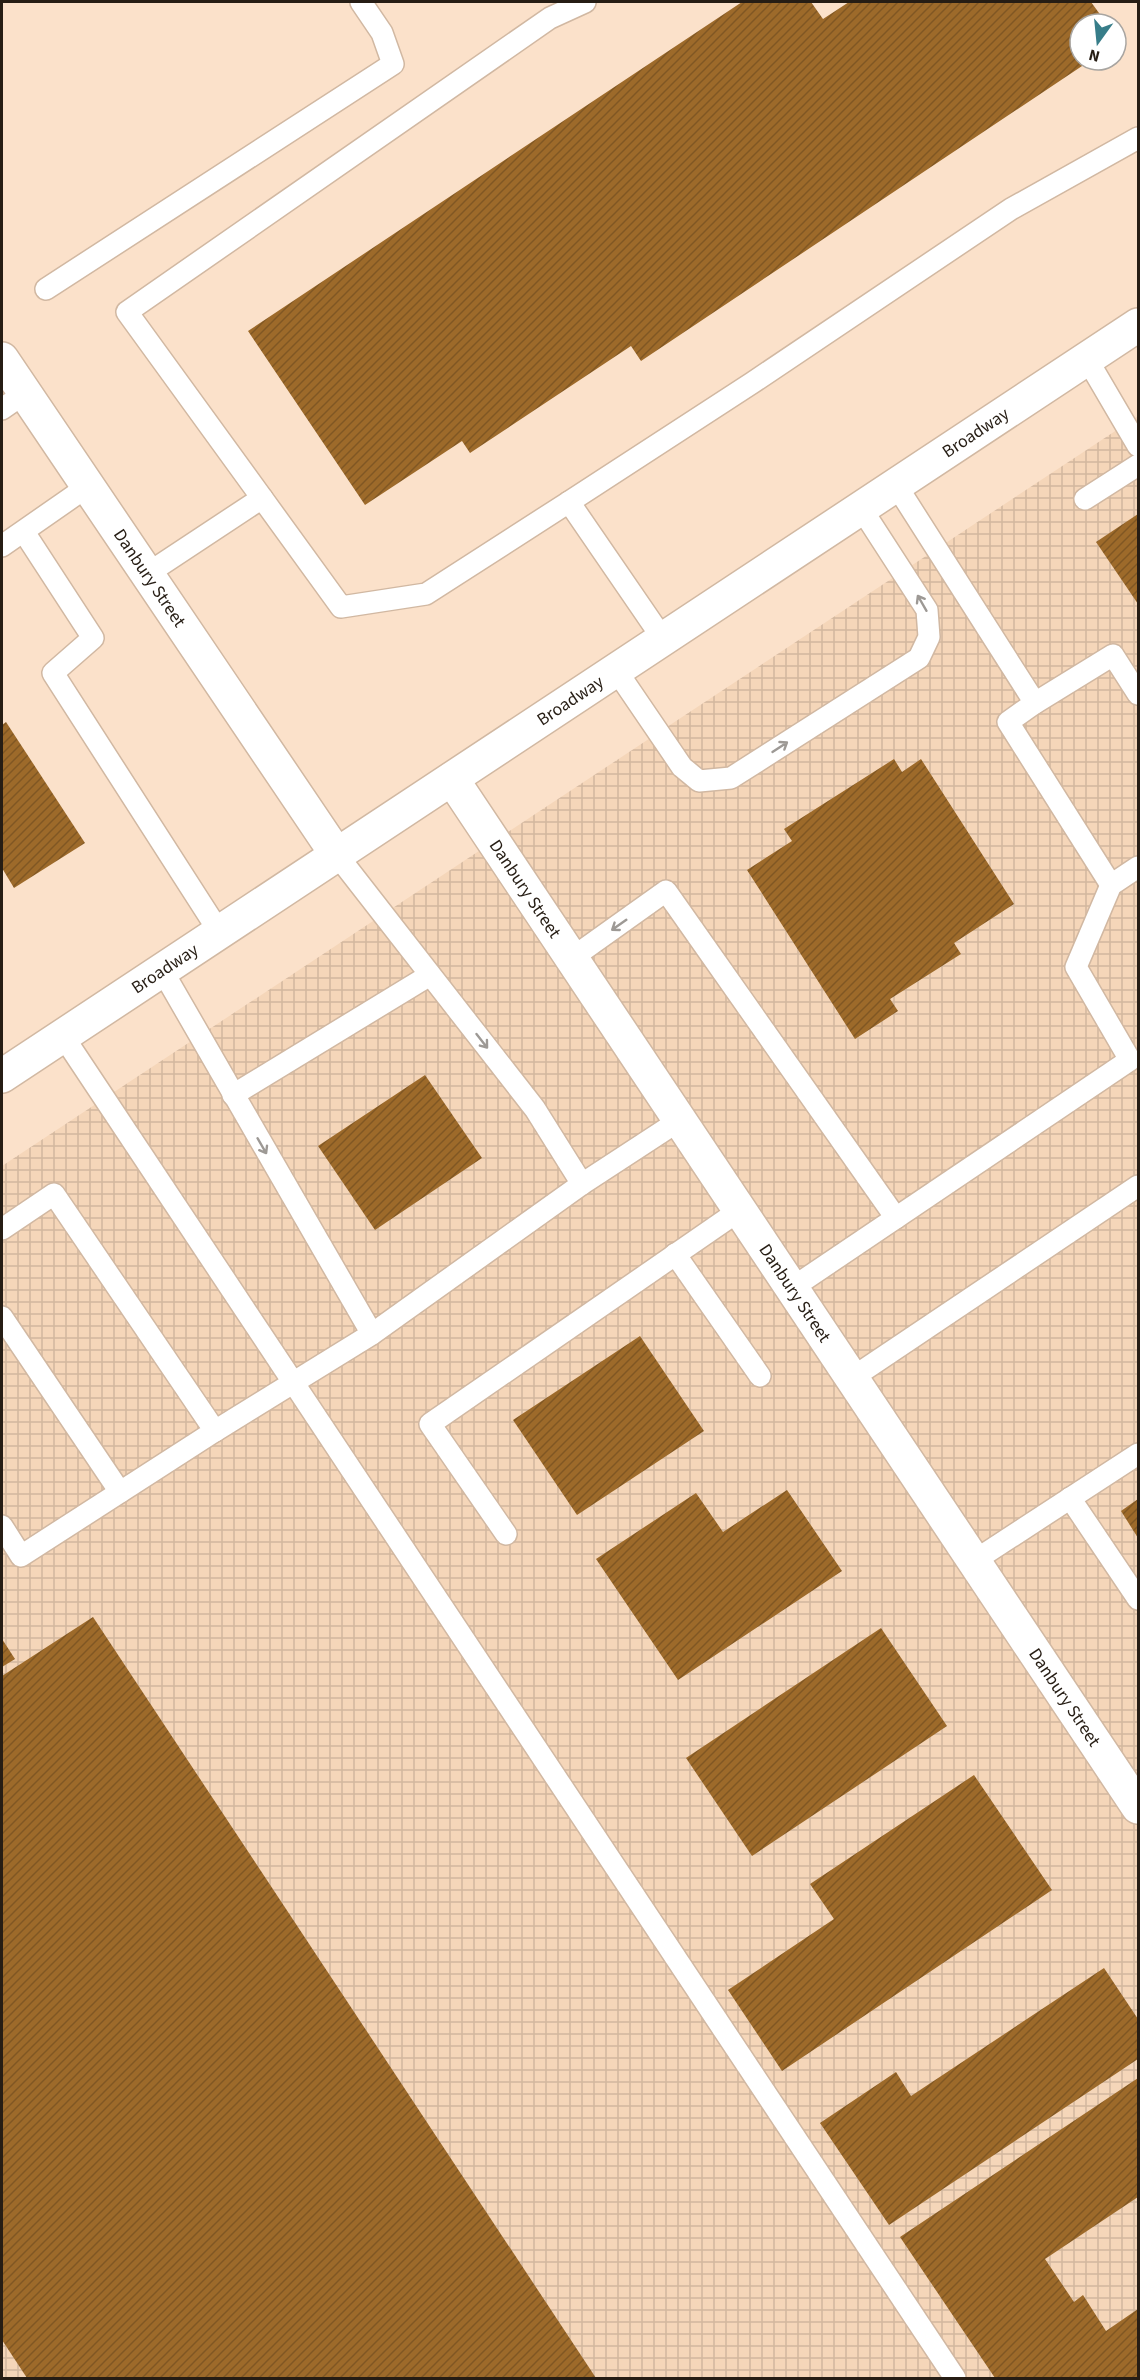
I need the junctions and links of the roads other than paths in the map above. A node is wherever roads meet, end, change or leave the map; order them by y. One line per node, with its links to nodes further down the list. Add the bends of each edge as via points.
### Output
1 (361, 2): 4 (lane, via 382,33 393,64)
2 (585, 2): 13 (lane, via 550,18 127,312)
3 (1138, 138): 15 (lane, via 1011,209)
4 (46, 289)
5 (1138, 325): 7 (street, Broadway)
6 (2, 359): 8 (street, Danbury Street)
7 (1087, 359): 9 (lane); 11 (street, Broadway)
8 (13, 401): 12 (street, Danbury Street)
9 (1138, 446)
10 (1138, 465): 14 (lane)
11 (896, 485): 16 (street, Broadway); 23 (lane)
12 (88, 486): 17 (lane); 19 (street, Danbury Street)
13 (262, 498): 15 (lane, via 341,607 426,594); 19 (lane)
14 (1085, 499)
15 (569, 502): 20 (lane)
16 (861, 508): 20 (street, Broadway); 21 (lane, one-way to 16, via 682,767 699,781 731,778 919,658 929,637 927,610)
17 (24, 532): 18 (lane); 28 (lane, via 93,638 53,674)
18 (2, 546)
19 (147, 574): 25 (street, Danbury Street)
20 (663, 639): 21 (street, Broadway)
21 (616, 670): 24 (street, Broadway)
22 (1138, 694): 23 (lane, via 1113,655)
23 (1035, 703): 27 (lane, via 1008,722)
24 (452, 779): 25 (street, Broadway); 29 (street, Danbury Street)
25 (337, 855): 28 (street, Broadway); 31 (lane)
26 (1138, 867): 27 (lane)
27 (1111, 885): 39 (lane, via 1076,967 1130,1060)
28 (220, 933): 30 (street, Broadway)
29 (572, 958): 35 (street, Danbury Street); 39 (lane, one-way to 29, via 666,891)
30 (162, 970): 32 (street, Broadway); 34 (lane)
31 (430, 975): 34 (lane); 36 (lane, one-way to 36, via 535,1109)
32 (63, 1036): 33 (street, Broadway); 47 (lane)
33 (2, 1076)
34 (232, 1095): 44 (lane, one-way to 44)
35 (680, 1120): 36 (lane); 38 (street, Danbury Street)
36 (582, 1185): 44 (lane)
37 (1138, 1185): 46 (lane)
38 (740, 1210): 41 (lane); 42 (street, Danbury Street)
39 (896, 1218): 42 (lane)
40 (2, 1229): 48 (lane, via 54,1194)
41 (675, 1254): 45 (lane); 53 (lane, via 430,1424)
42 (792, 1288): 46 (street, Danbury Street)
43 (2, 1317): 50 (lane)
44 (372, 1334): 47 (lane)
45 (760, 1376)
46 (852, 1378): 54 (street, Danbury Street)
47 (293, 1382): 48 (lane); 57 (lane)
48 (215, 1431): 50 (lane)
49 (1138, 1454): 51 (lane)
50 (120, 1492): 52 (lane, via 21,1556)
51 (1070, 1498): 54 (lane); 55 (lane)
52 (2, 1526)
53 (506, 1534)
54 (974, 1561): 56 (street, Danbury Street)
55 (1138, 1599)
56 (1138, 1807)
57 (955, 2379)

